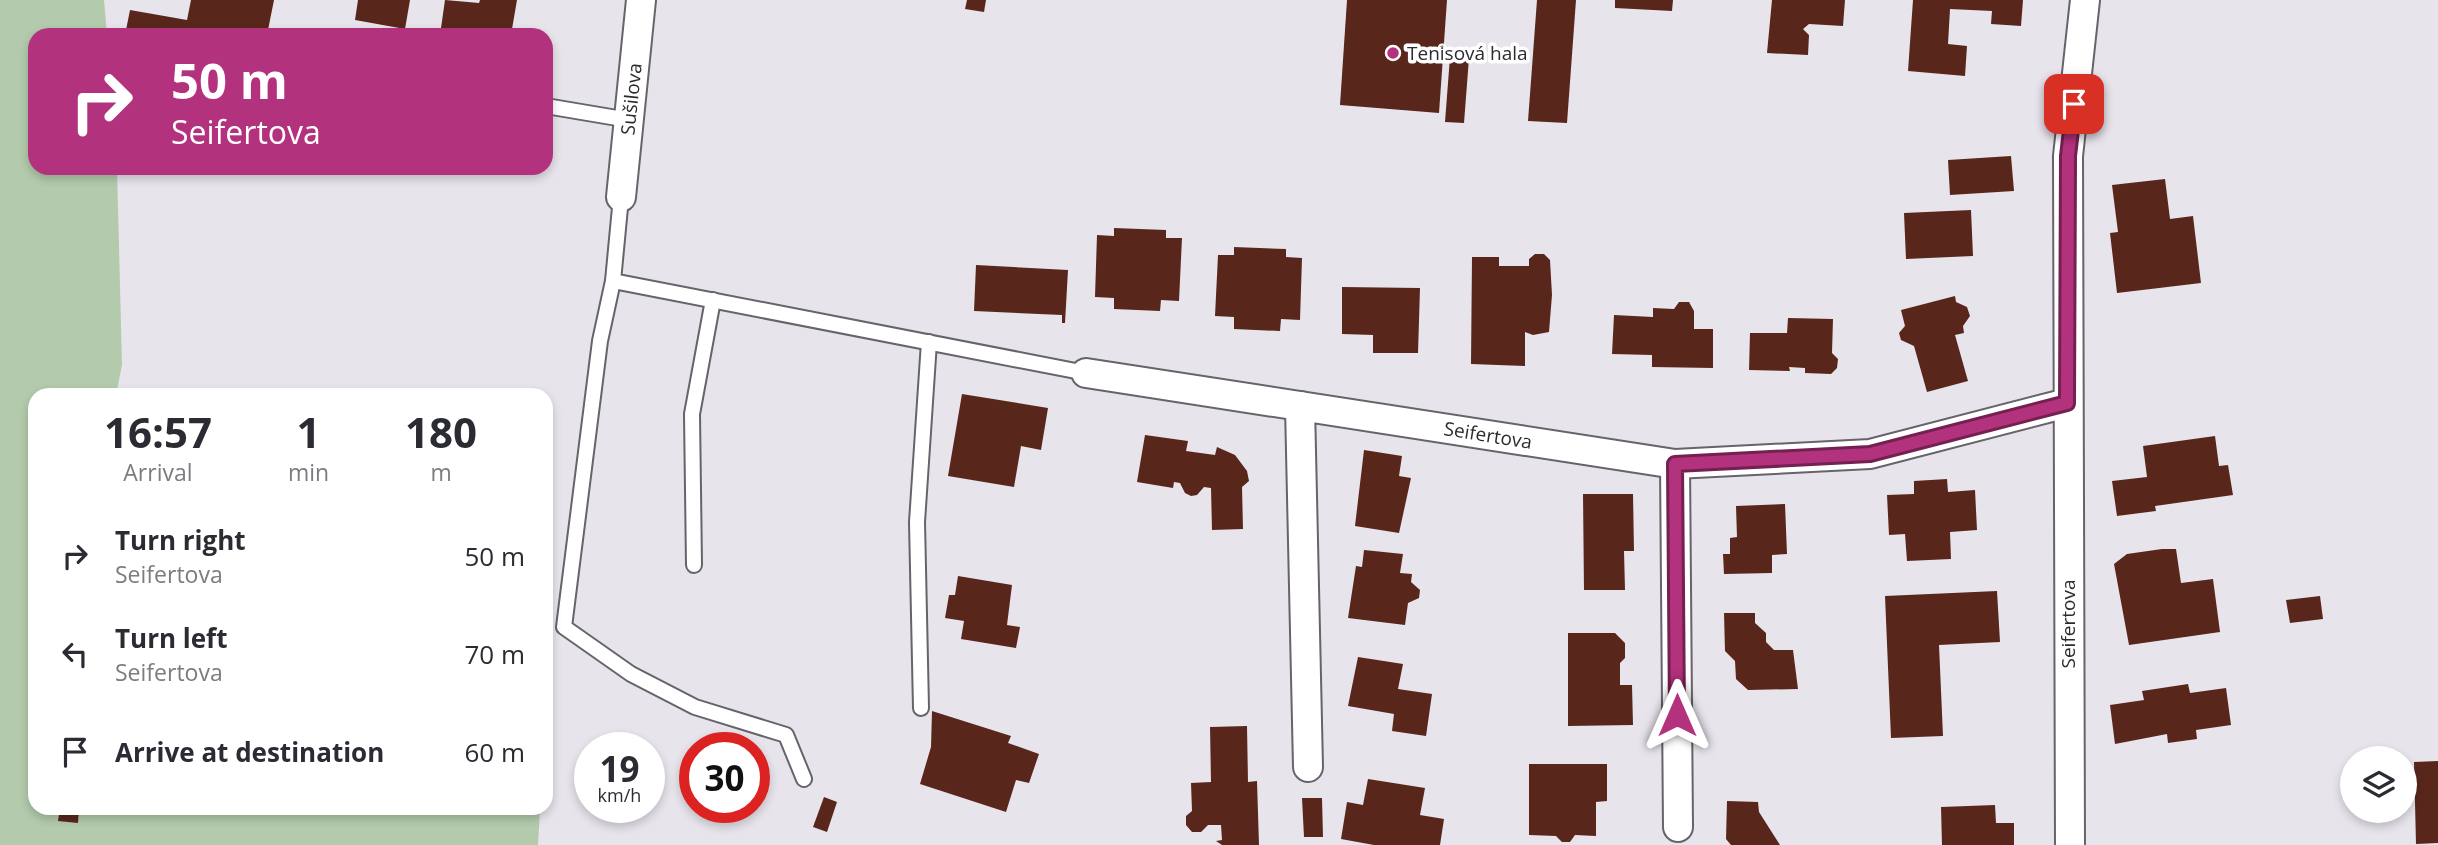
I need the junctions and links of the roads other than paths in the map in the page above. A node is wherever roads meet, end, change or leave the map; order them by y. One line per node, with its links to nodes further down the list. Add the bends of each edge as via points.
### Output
1 (641, 0): 4 (street, Sušilova)
2 (2085, 0): 10 (street, Seifertova, via 2068,156)
3 (553, 107): 4 (lane)
4 (629, 120): 5 (street, Sušilova)
5 (621, 197): 6 (lane)
6 (613, 281): 7 (lane); 16 (lane, via 600,341 564,627 631,674 695,707 786,735)
7 (713, 300): 8 (lane); 13 (lane, via 692,414)
8 (929, 342): 9 (lane); 14 (lane, via 917,523)
9 (1086, 373): 11 (street, Seifertova)
10 (2067, 403): 12 (street, Seifertova, via 1870,454); 18 (street, Seifertova)
11 (1300, 406): 12 (street, Seifertova); 15 (street)
12 (1675, 464): 17 (street)
13 (694, 565)
14 (921, 708)
15 (1308, 767)
16 (804, 779)
17 (1678, 827)
18 (2070, 845)

